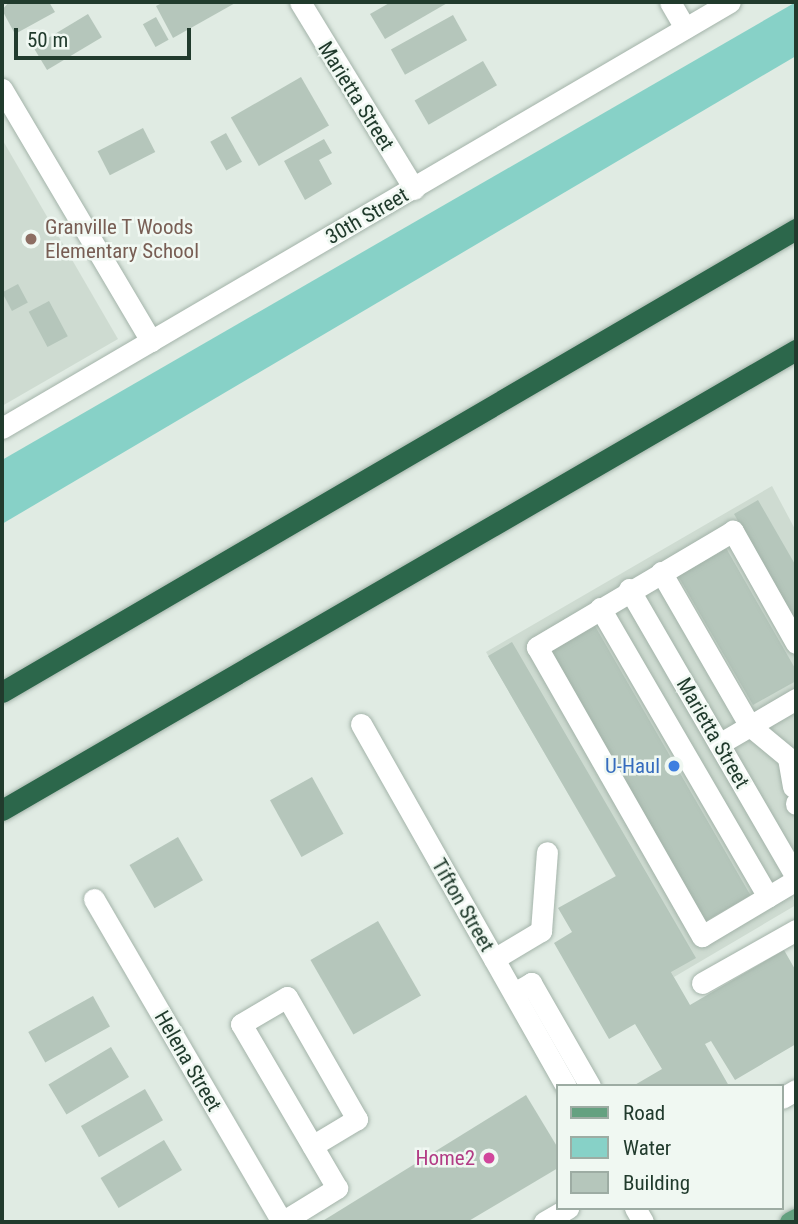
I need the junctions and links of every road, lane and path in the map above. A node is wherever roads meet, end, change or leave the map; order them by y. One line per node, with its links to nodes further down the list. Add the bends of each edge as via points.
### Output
1 (300, 2): 6 (street, Marietta Street)
2 (670, 2): 4 (street)
3 (730, 2): 4 (street, 30th Street)
4 (685, 28): 6 (street, 30th Street)
5 (2, 89): 8 (street)
6 (414, 189): 8 (street, 30th Street)
7 (796, 229): 15 (highway)
8 (151, 341): 10 (street, 30th Street)
9 (796, 350): 22 (highway)
10 (2, 428)
11 (661, 572): 12 (street); 14 (street, via 733,531); 18 (street)
12 (629, 589): 13 (street); 19 (street, Marietta Street)
13 (600, 608): 26 (street); 26 (street, via 537,647 702,936)
14 (796, 643)
15 (2, 692)
16 (796, 699): 18 (street)
17 (361, 724): 29 (street, Tifton Street)
18 (750, 726): 19 (street); 20 (street)
19 (719, 744): 24 (street, Marietta Street)
20 (792, 761): 21 (street)
21 (795, 798)
22 (2, 810)
23 (547, 852): 29 (street, via 541,931)
24 (791, 854): 25 (street, Marietta Street)
25 (796, 879): 26 (street)
26 (768, 897)
27 (94, 899): 37 (street, Helena Street)
28 (796, 930): 30 (street)
29 (494, 959): 31 (street, Tifton Street)
30 (702, 983)
31 (514, 993): 32 (street, Tifton Street); 33 (street, via 531,983)
32 (565, 1084)
33 (589, 1084)
34 (312, 1146): 34 (street, via 241,1024 286,997 357,1119); 37 (street, via 337,1188)
35 (565, 1210): 38 (street)
36 (796, 1219): 39 (main road)
37 (282, 1222)
38 (544, 1222)
39 (790, 1222)

